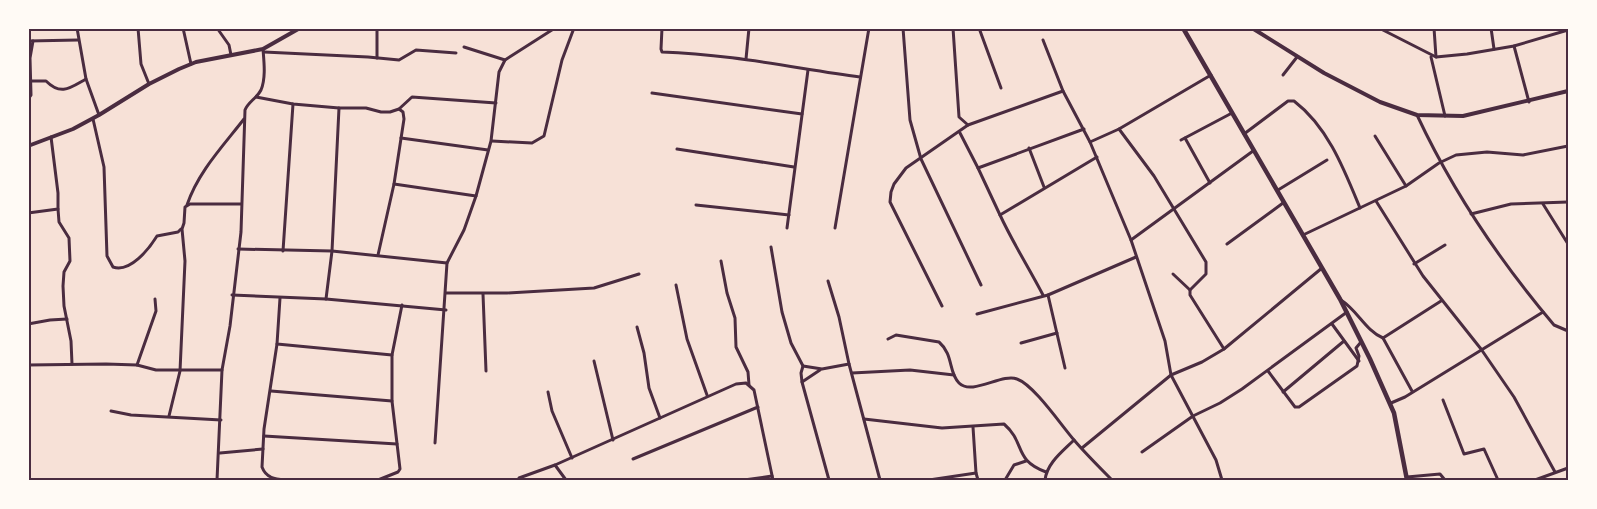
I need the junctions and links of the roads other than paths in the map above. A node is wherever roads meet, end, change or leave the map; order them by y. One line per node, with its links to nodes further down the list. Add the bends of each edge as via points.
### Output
1 (77, 28): 23 (street)
2 (138, 28): 45 (street, via 141,64)
3 (183, 28): 38 (street)
4 (217, 28): 31 (street)
5 (300, 28): 29 (street)
6 (377, 28): 35 (street)
7 (555, 28): 37 (street)
8 (574, 28): 72 (street, via 544,136 532,143)
9 (662, 28): 36 (street, via 662,52)
10 (749, 28): 36 (street)
11 (869, 28): 42 (street)
12 (903, 28): 81 (street, via 910,120)
13 (939, 28): 14 (street)
14 (948, 28)
15 (953, 28): 64 (street, via 958,117)
16 (979, 28): 46 (street)
17 (1183, 28): 40 (main road)
18 (1252, 28): 32 (street)
19 (1434, 28): 34 (street)
20 (1491, 28): 28 (street)
21 (1380, 29): 33 (street)
22 (1568, 30): 26 (street)
23 (78, 40): 25 (street); 43 (street)
24 (1043, 40): 47 (street)
25 (31, 41): 44 (street)
26 (1514, 46): 28 (street); 52 (street)
27 (464, 48): 37 (street)
28 (1494, 50): 34 (street)
29 (263, 51): 31 (street); 35 (street); 50 (street, via 263,82)
30 (456, 53): 35 (street, via 416,50 399,60)
31 (231, 55): 38 (street)
32 (1298, 56): 41 (street); 59 (street, via 1380,102)
33 (1431, 56): 34 (street); 61 (street)
34 (1436, 57)
35 (377, 58)
36 (746, 59): 39 (street)
37 (505, 60): 53 (street, via 497,80)
38 (191, 64): 45 (street)
39 (808, 70): 42 (street); 58 (street)
40 (1211, 75): 57 (main road); 66 (street)
41 (1283, 75)
42 (860, 77): 107 (street)
43 (86, 80): 44 (street, via 63,90 54,89 46,81); 60 (street)
44 (31, 81): 51 (street)
45 (149, 84): 60 (street)
46 (1001, 88)
47 (1063, 91): 64 (street); 65 (street)
48 (1569, 91): 52 (street)
49 (652, 93): 58 (street)
50 (255, 97): 54 (street); 62 (street, via 246,107)
51 (28, 99)
52 (1529, 102): 61 (street)
53 (496, 103): 56 (street, via 412,97); 72 (street)
54 (292, 104): 55 (street); 116 (street)
55 (339, 108): 56 (street, via 381,112); 117 (street)
56 (399, 109): 71 (street, via 404,119)
57 (1232, 113): 68 (main road); 86 (street, via 1183,139)
58 (802, 114): 84 (street)
59 (1417, 115): 61 (street); 83 (street)
60 (99, 116): 63 (street)
61 (1445, 116)
62 (245, 117): 95 (street); 97 (street, via 210,162)
63 (93, 119): 70 (street); 108 (street, via 104,167 107,256 113,267 131,264 157,236)
64 (968, 125): 67 (street)
65 (1084, 129): 73 (street); 76 (street)
66 (1119, 129): 73 (street); 101 (street, via 1154,176)
67 (960, 133): 81 (street); 85 (street)
68 (1244, 134): 79 (main road); 100 (street, via 1294,100 1333,146)
69 (1375, 136): 88 (street)
70 (51, 137): 74 (street); 99 (street)
71 (401, 138): 78 (street); 87 (street)
72 (491, 141): 78 (street)
73 (1090, 142): 80 (street)
74 (28, 146)
75 (1569, 146): 83 (street, via 1522,155 1469,153)
76 (1029, 148): 85 (street); 89 (street)
77 (677, 149): 84 (street)
78 (489, 150): 91 (street)
79 (1254, 151): 86 (street); 90 (main road)
80 (1097, 157): 89 (street); 110 (street)
81 (921, 159): 128 (street); 141 (street, via 906,168 894,184 890,202)
82 (1327, 160): 90 (street)
83 (1439, 163): 88 (street); 103 (street)
84 (795, 167): 104 (street)
85 (978, 168): 105 (street)
86 (1210, 183): 101 (street)
87 (394, 184): 91 (street); 118 (street)
88 (1406, 186): 92 (street)
89 (1044, 187): 105 (street)
90 (1276, 190): 94 (main road)
91 (476, 196): 121 (street)
92 (1376, 201): 100 (street); 122 (street)
93 (1569, 202): 96 (street)
94 (1283, 203): 109 (main road); 111 (street)
95 (241, 204): 97 (street); 115 (street)
96 (1543, 204): 103 (street, via 1511,204); 112 (street)
97 (187, 205): 108 (street)
98 (696, 206): 104 (street)
99 (58, 208): 102 (street); 146 (street, via 59,222 69,238 70,261 63,286)
100 (1360, 208): 109 (street)
101 (1173, 210): 110 (street); 129 (street, via 1208,267)
102 (28, 213)
103 (1471, 214): 144 (street)
104 (789, 215): 106 (street)
105 (1000, 215): 133 (street)
106 (787, 228)
107 (835, 228)
108 (182, 229): 171 (street, via 185,261)
109 (1302, 236): 123 (main road)
110 (1131, 240): 119 (street)
111 (1227, 244)
112 (1569, 244)
113 (1445, 245): 122 (street)
114 (771, 247): 167 (street, via 782,312)
115 (238, 249): 116 (street); 132 (street)
116 (283, 250): 117 (street)
117 (332, 251): 118 (street); 137 (street)
118 (378, 255): 121 (street)
119 (1136, 257): 134 (street); 176 (street, via 1165,341)
120 (721, 261): 178 (street, via 735,318 736,347 748,372)
121 (447, 263): 130 (street)
122 (1414, 264): 139 (street)
123 (1322, 268): 138 (main road); 158 (street)
124 (639, 273): 131 (street, via 594,288)
125 (1173, 274): 129 (street)
126 (828, 281): 164 (street)
127 (676, 285): 183 (street, via 687,339)
128 (981, 285)
129 (1190, 290): 158 (street)
130 (446, 293): 131 (street); 142 (street)
131 (483, 294): 172 (street)
132 (232, 295): 135 (street); 170 (street)
133 (1043, 295): 134 (street); 145 (street)
134 (1048, 295): 151 (street)
135 (280, 298): 137 (street); 156 (street)
136 (155, 299): 165 (street, via 156,311)
137 (326, 299): 140 (street)
138 (1340, 299): 143 (main road); 152 (street)
139 (1441, 301): 152 (street); 159 (street)
140 (402, 305): 142 (street); 160 (street)
141 (942, 306)
142 (446, 310): 198 (street)
143 (1347, 312): 148 (street); 155 (main road)
144 (1543, 312): 150 (street, via 1554,325); 159 (street)
145 (977, 314)
146 (67, 319): 147 (street); 163 (street)
147 (28, 324)
148 (1332, 324): 154 (street); 173 (street)
149 (637, 327): 191 (street)
150 (1569, 331)
151 (1057, 333): 157 (street); 168 (street)
152 (1383, 338): 180 (street)
153 (888, 339): 175 (street, via 896,335 939,342 949,353)
154 (1344, 341): 162 (street); 182 (street)
155 (1361, 342): 162 (street, via 1356,348); 186 (main road)
156 (277, 344): 160 (street); 179 (street)
157 (1021, 344)
158 (1224, 349): 176 (street)
159 (1481, 350): 180 (street); 210 (street, via 1514,397)
160 (393, 355): 185 (street)
161 (594, 361): 196 (street)
162 (1359, 361): 182 (street, via 1299,407)
163 (72, 364): 165 (street); 166 (street)
164 (849, 364): 169 (street); 174 (street)
165 (137, 365): 171 (street)
166 (28, 366)
167 (803, 366): 169 (street); 177 (street)
168 (1065, 368)
169 (822, 369): 177 (street)
170 (222, 370): 171 (street); 193 (street)
171 (180, 371): 190 (street)
172 (486, 371)
173 (1268, 371): 182 (street); 189 (street)
174 (852, 373): 175 (street, via 910,370); 192 (street)
175 (954, 375): 197 (street, via 964,385 983,386 1004,378 1020,380)
176 (1171, 375): 189 (street); 200 (street)
177 (802, 382): 220 (street)
178 (749, 385): 183 (street, via 742,382); 187 (street)
179 (271, 391): 185 (street); 195 (street)
180 (1412, 391): 186 (street)
181 (548, 392): 204 (street)
182 (1283, 392)
183 (707, 396): 191 (street)
184 (1443, 400): 229 (street, via 1464,454 1484,449)
185 (392, 401): 199 (street)
186 (1391, 403): 213 (main road)
187 (758, 407): 205 (street); 212 (street)
188 (111, 411): 190 (street)
189 (1193, 416): 202 (street); 227 (street)
190 (169, 417): 193 (street)
191 (660, 418): 196 (street)
192 (864, 419): 194 (street, via 942,428); 221 (street)
193 (221, 420): 203 (street)
194 (973, 427): 206 (street, via 1004,423); 211 (street)
195 (264, 436): 199 (street); 201 (street)
196 (613, 440): 204 (street)
197 (1074, 440): 200 (street); 209 (street)
198 (435, 443)
199 (397, 444): 216 (street, via 400,471)
200 (1082, 448): 226 (street)
201 (263, 449): 203 (street); 215 (street, via 264,472)
202 (1142, 452)
203 (219, 454): 214 (street)
204 (572, 458): 207 (street)
205 (633, 459)
206 (1026, 461): 209 (street); 224 (street, via 1014,465)
207 (555, 465): 217 (street); 218 (street)
208 (1569, 468): 210 (street)
209 (1046, 472): 225 (street)
210 (1555, 472): 230 (street)
211 (976, 473): 222 (street); 223 (street)
212 (773, 478): 219 (street)
213 (1407, 479): 228 (street, via 1440,474)
214 (217, 480)
215 (285, 480)
216 (378, 480)
217 (519, 480)
218 (566, 480)
219 (744, 480)
220 (829, 480)
221 (880, 480)
222 (929, 480)
223 (978, 480)
224 (1005, 480)
225 (1045, 480)
226 (1112, 480)
227 (1222, 480)
228 (1445, 480)
229 (1498, 480)
230 (1535, 480)

